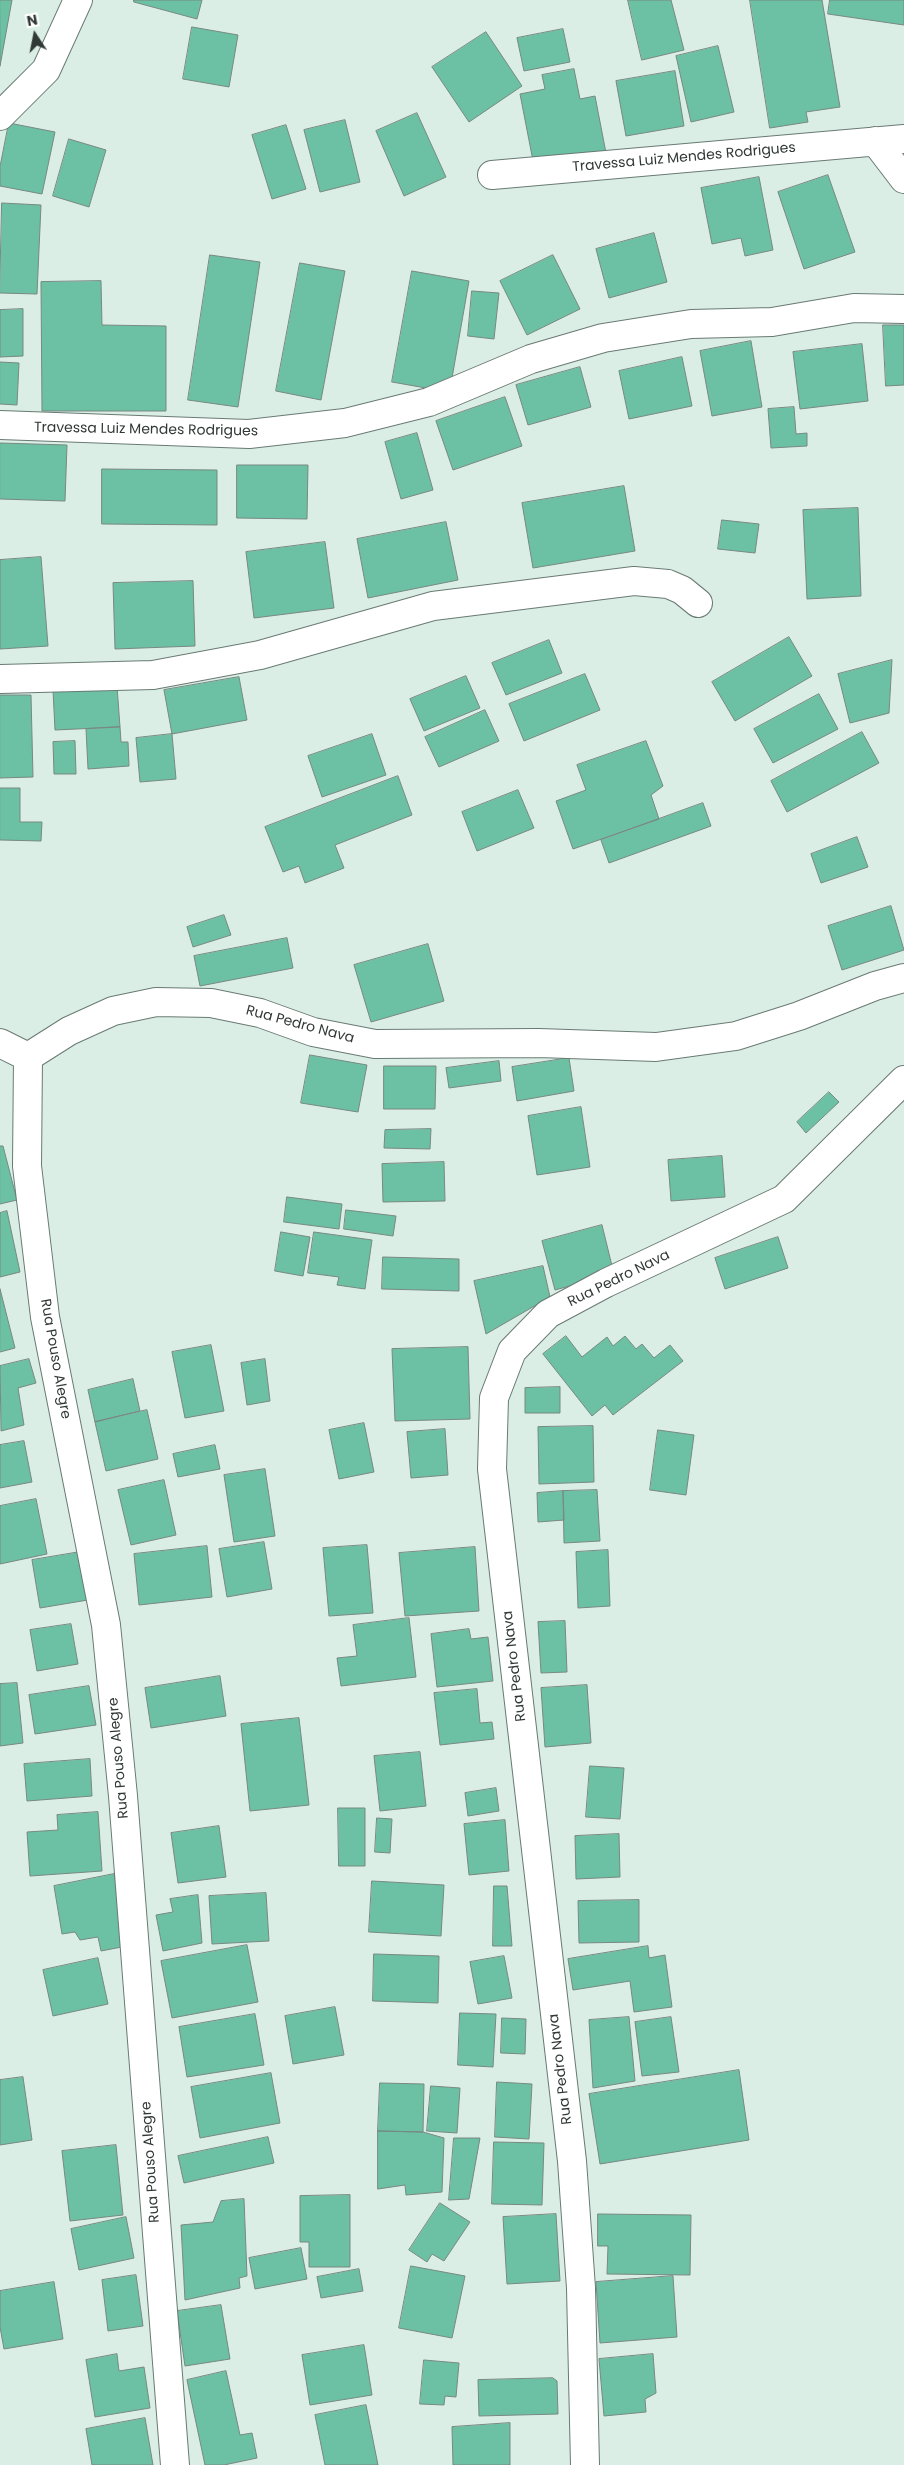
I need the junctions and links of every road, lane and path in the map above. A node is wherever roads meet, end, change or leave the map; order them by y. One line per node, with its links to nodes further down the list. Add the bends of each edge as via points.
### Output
1 (78, 0): 2 (street, via 46,70)
2 (0, 116)
3 (904, 139): 4 (street, Travessa Luiz Mendes Rodrigues)
4 (875, 141): 5 (street, Travessa Luiz Mendes Rodrigues); 6 (street)
5 (492, 175)
6 (904, 179)
7 (904, 309): 8 (street, Travessa Luiz Mendes Rodrigues, via 854,308 772,322 691,324 603,338 531,359 429,402 345,423 250,434)
8 (0, 425)
9 (698, 603): 10 (street, via 668,584 634,581 433,606 260,655 154,675)
10 (0, 679)
11 (904, 978): 13 (street, Rua Pedro Nava, via 736,1036 656,1048 539,1043 374,1044 314,1032 260,1014 211,1003 156,1002 113,1011 69,1031)
12 (0, 1043): 13 (street)
13 (28, 1057): 15 (street, Rua Pouso Alegre, via 27,1166 45,1316 107,1634 123,1796)
14 (904, 1080): 16 (street, Rua Pedro Nava, via 784,1199 548,1314 512,1351 494,1398 492,1469 572,2161 581,2288)
15 (175, 2465)
16 (585, 2465)

